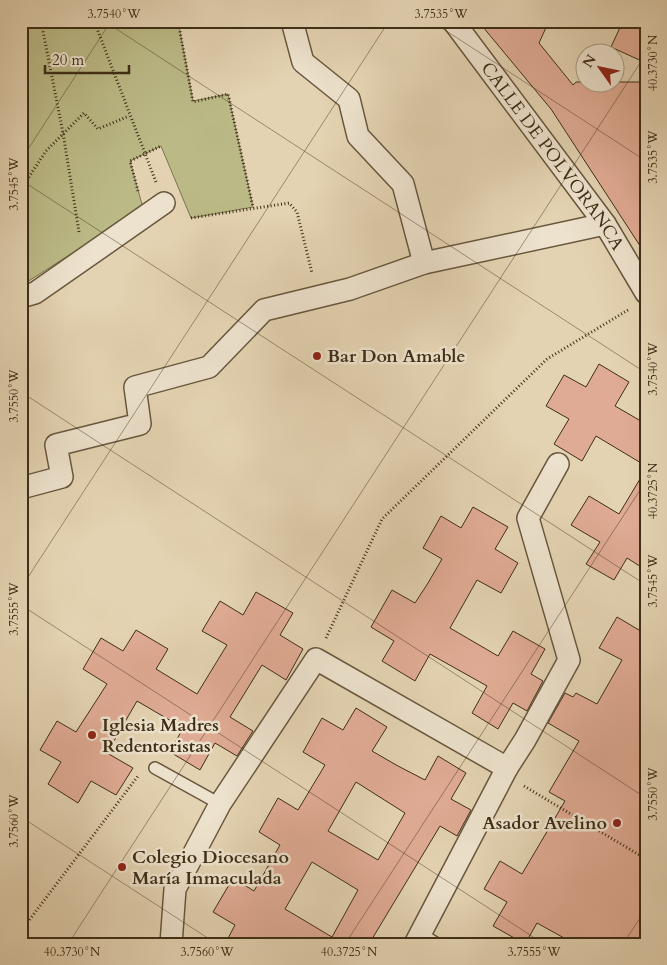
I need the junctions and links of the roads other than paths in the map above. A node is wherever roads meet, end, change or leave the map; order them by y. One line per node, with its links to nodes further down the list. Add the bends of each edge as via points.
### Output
1 (292, 21): 5 (street, via 302,62 349,99 358,136 403,184)
2 (453, 21): 4 (street, CALLE DE POLVORANCA)
3 (164, 203): 7 (street, via 35,293)
4 (605, 224): 5 (street); 6 (street, CALLE DE POLVORANCA)
5 (424, 262): 9 (street, via 350,289 264,310 209,367 135,387 140,424 56,445 62,477)
6 (646, 293)
7 (21, 297)
8 (558, 464): 11 (street, via 528,518 569,660 526,740)
9 (21, 488)
10 (155, 768): 12 (lane)
11 (513, 776): 12 (street, via 316,658); 13 (street)
12 (220, 804): 14 (street, via 175,889)
13 (424, 940)
14 (171, 944)

